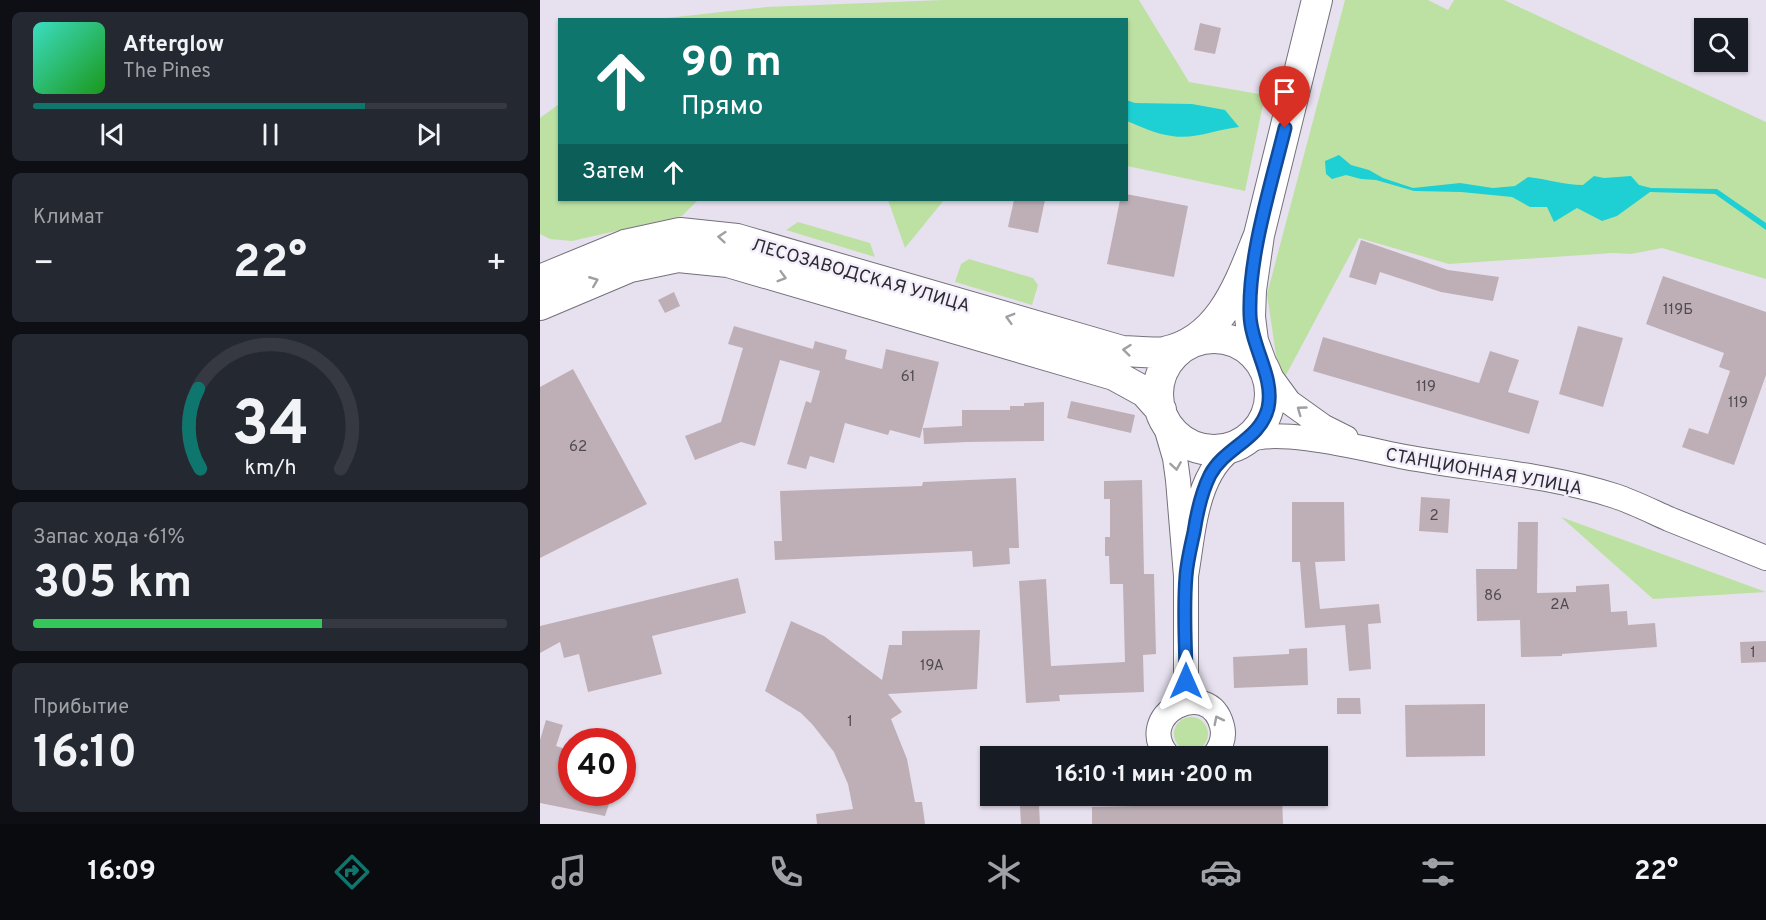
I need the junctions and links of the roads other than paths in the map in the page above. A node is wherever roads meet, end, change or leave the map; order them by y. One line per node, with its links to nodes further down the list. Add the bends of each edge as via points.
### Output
1 (1317, 0): 2 (main road)
2 (1259, 235): 4 (main road, via 1226,307 1207,331); 5 (main road, via 1250,316 1253,341)
3 (544, 287): 4 (main road, ЛЕСОЗАВОДСКАЯ УЛИЦА, one-way to 3, via 1162,352 1122,351 737,239 680,233 625,244); 6 (main road, ЛЕСОЗАВОДСКАЯ УЛИЦА, one-way to 6, via 678,257 728,262 1114,375 1145,392)
4 (1184, 346): 5 (main road, via 1205,339 1228,340 1242,345); 6 (main road, via 1171,358 1162,375 1158,392)
5 (1262, 365): 7 (main road, via 1270,395 1268,409 1260,426); 8 (street, СТАНЦИОННАЯ УЛИЦА, one-way to 5, via 1323,427 1289,402)
6 (1161, 410): 7 (main road, via 1177,436 1198,448 1228,448); 10 (street, one-way to 10, via 1175,458)
7 (1245, 440): 8 (street, СТАНЦИОННАЯ УЛИЦА, via 1276,436); 10 (street, via 1221,458 1210,475 1200,500)
8 (1370, 450): 9 (street, СТАНЦИОННАЯ УЛИЦА, via 1577,486 1616,497)
9 (1766, 558)
10 (1186, 576): 11 (street)
11 (1186, 702): 12 (street, via 1174,707 1160,725); 13 (street, one-way to 11, via 1223,732 1213,710 1204,704)
12 (1162, 746)
13 (1219, 746)

